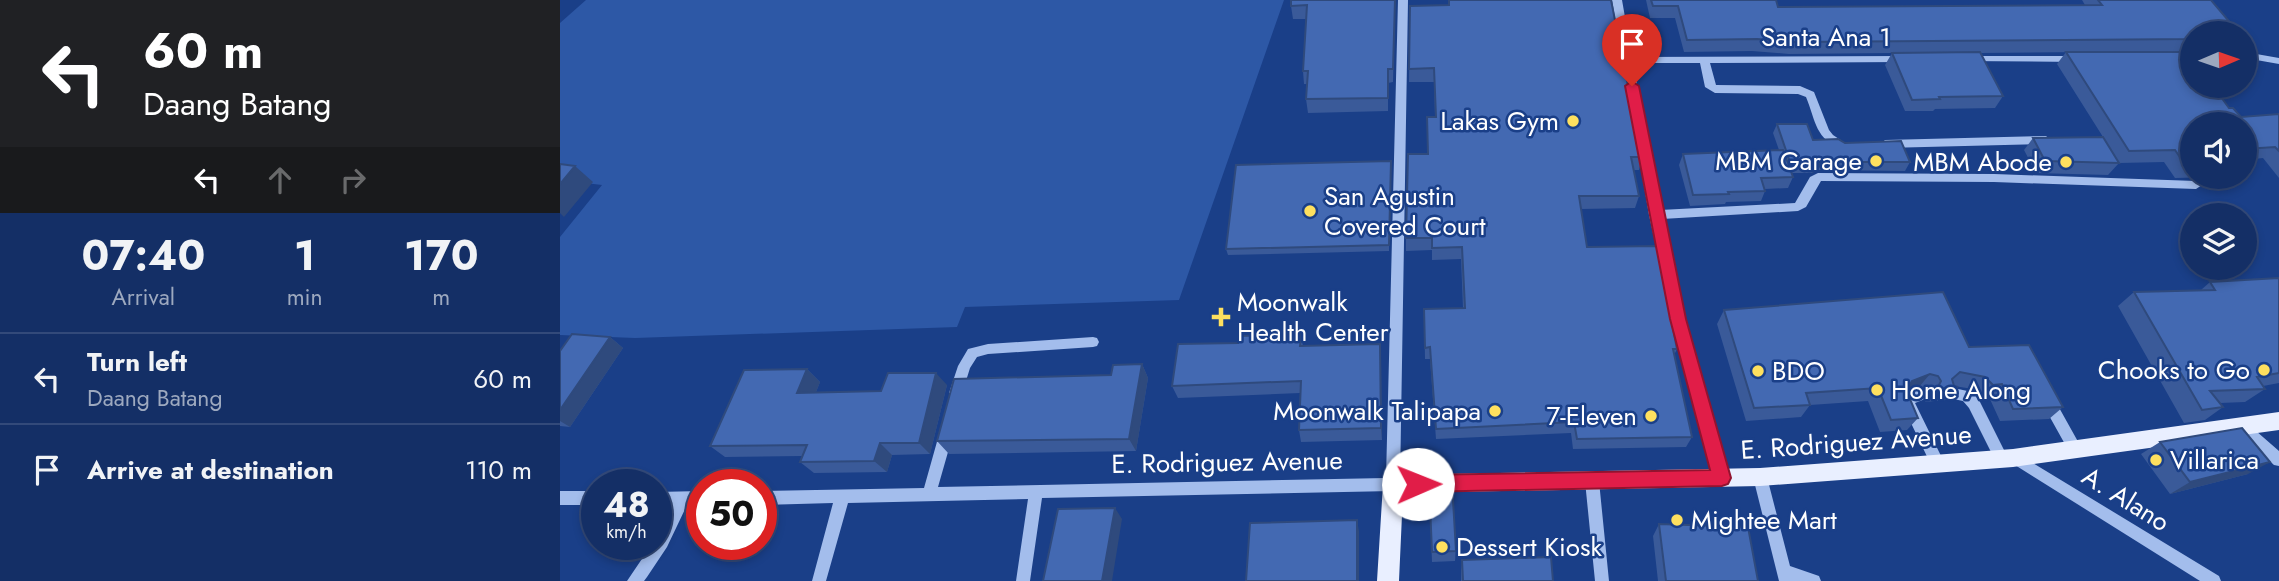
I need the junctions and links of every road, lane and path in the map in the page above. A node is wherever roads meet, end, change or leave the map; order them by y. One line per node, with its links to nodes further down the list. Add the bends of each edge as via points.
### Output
1 (1403, 0): 28 (street)
2 (1617, 0): 7 (street)
3 (2258, 57): 9 (street)
4 (2095, 58): 6 (street)
5 (1913, 59): 8 (street, Santa Ana 1)
6 (1955, 59)
7 (1627, 60): 8 (street, Santa Ana 1); 14 (street)
8 (1703, 60): 11 (street, via 1710,87 1715,89 1810,94 1829,140)
9 (2279, 61)
10 (2060, 139): 12 (street)
11 (1853, 144)
12 (1867, 144)
13 (2180, 184): 14 (street, via 1818,177 1798,207)
14 (1656, 215): 26 (street, via 1678,319)
15 (1093, 342): 30 (street, via 973,352 964,366)
16 (2043, 391): 21 (street)
17 (1949, 393): 22 (street, via 1967,396)
18 (1920, 395): 24 (street, via 1907,400)
19 (2279, 421): 20 (main road, E. Rodriguez Avenue)
20 (2243, 428): 21 (main road, E. Rodriguez Avenue); 23 (street)
21 (2076, 451): 22 (main road, E. Rodriguez Avenue)
22 (2007, 458): 24 (main road, E. Rodriguez Avenue); 45 (street, A. Alano)
23 (2279, 460)
24 (1937, 463): 25 (main road, E. Rodriguez Avenue)
25 (1760, 477): 26 (main road, E. Rodriguez Avenue); 38 (street)
26 (1722, 478): 27 (main road, E. Rodriguez Avenue)
27 (1592, 481): 28 (main road, E. Rodriguez Avenue); 43 (street)
28 (1393, 484): 29 (street, E. Rodriguez Avenue); 42 (main road)
29 (1035, 493): 30 (street, E. Rodriguez Avenue); 41 (street)
30 (929, 495): 31 (street, E. Rodriguez Avenue)
31 (842, 497): 33 (street, E. Rodriguez Avenue); 40 (street)
32 (560, 498): 34 (street)
33 (777, 498)
34 (581, 499)
35 (672, 499): 36 (street)
36 (682, 499): 37 (street); 39 (street, via 671,529)
37 (686, 499)
38 (1786, 577): 44 (street)
39 (634, 581)
40 (819, 581)
41 (1023, 581)
42 (1388, 581)
43 (1602, 581)
44 (1814, 581)
45 (2214, 581)

